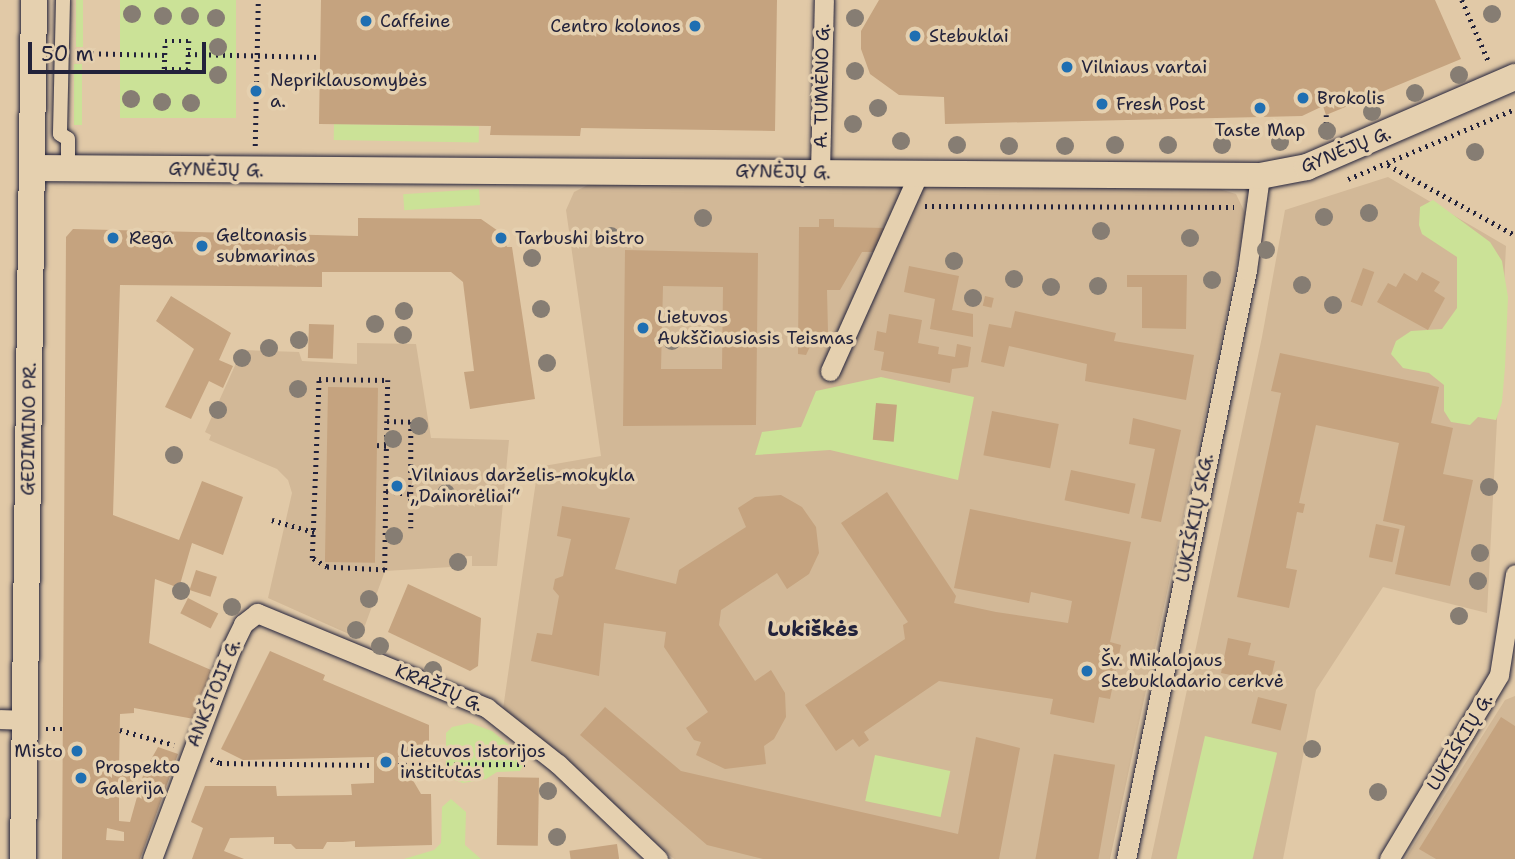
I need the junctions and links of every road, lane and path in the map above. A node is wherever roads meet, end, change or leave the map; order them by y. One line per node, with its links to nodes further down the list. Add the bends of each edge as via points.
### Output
1 (34, 0): 16 (main road, GEDIMINO PR.)
2 (63, 0): 6 (street)
3 (258, 0): 9 (path)
4 (824, 0): 19 (street, A. TUMĖNO G.)
5 (1462, 0): 11 (path)
6 (62, 53): 8 (path); 17 (street, via 60,134 68,139)
7 (188, 54): 8 (path, via 189,41 165,41); 8 (path, via 188,69 164,69); 9 (path)
8 (165, 55)
9 (257, 55): 10 (path); 18 (path)
10 (320, 57)
11 (1507, 81): 12 (path); 21 (main road, GYNĖJŲ G., via 1307,167)
12 (1506, 112)
13 (1326, 115): 14 (path)
14 (1326, 124)
15 (1388, 165): 22 (path)
16 (32, 168): 17 (main road, GYNĖJŲ G.); 37 (main road, GEDIMINO PR.)
17 (68, 168): 18 (main road, GYNĖJŲ G.)
18 (254, 171): 19 (main road, GYNĖJŲ G.)
19 (820, 172): 20 (main road, GYNĖJŲ G.)
20 (919, 173): 21 (main road, GYNĖJŲ G.); 23 (street)
21 (1260, 176): 46 (street, LUKIŠKIŲ SKG., via 1250,257)
22 (1515, 235)
23 (830, 371)
24 (387, 421): 26 (path); 28 (path, via 411,422); 33 (path, via 388,380 319,379)
25 (377, 445): 26 (path)
26 (387, 446): 27 (path)
27 (386, 491): 28 (path); 30 (path)
28 (411, 494): 32 (path)
29 (376, 517): 30 (path)
30 (386, 518): 33 (path, via 385,570 327,567 312,558)
31 (272, 520): 33 (path)
32 (411, 528)
33 (314, 532)
34 (1515, 574): 36 (street, LUKIŠKIŲ G.)
35 (257, 613): 39 (street, ANKŠTOJI G., via 243,624); 45 (street, KRAŽIŲ G., via 487,708 558,764)
36 (1508, 671): 47 (street, LUKIŠKIŲ G.)
37 (12, 719): 43 (main road, GEDIMINO PR.)
38 (120, 730): 39 (path)
39 (191, 749): 40 (path, via 220,763); 44 (street, ANKŠTOJI G.)
40 (374, 765)
41 (398, 765): 42 (path)
42 (495, 765)
43 (23, 859)
44 (152, 859)
45 (658, 859)
46 (1126, 859)
47 (1388, 859)

